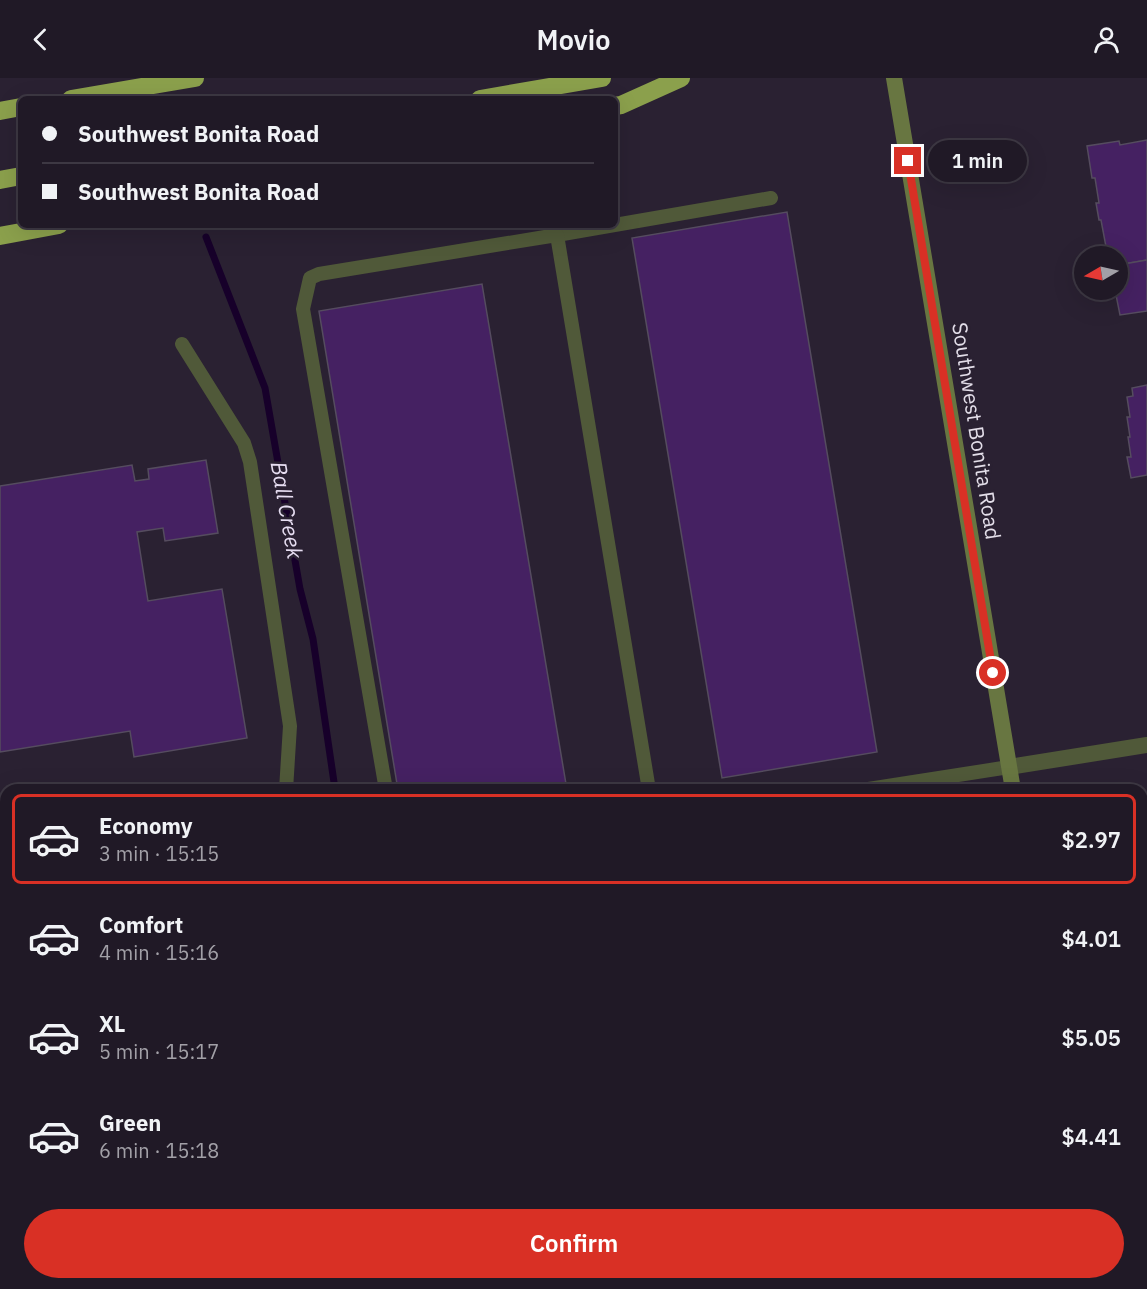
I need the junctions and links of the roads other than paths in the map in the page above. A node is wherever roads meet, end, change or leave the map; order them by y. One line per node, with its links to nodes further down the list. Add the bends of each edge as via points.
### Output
1 (195, 78): 5 (highway)
2 (602, 78): 6 (highway)
3 (681, 78): 7 (highway)
4 (894, 78): 20 (main road, Southwest Bonita Road)
5 (89, 96)
6 (497, 96)
7 (618, 106)
8 (18, 108): 9 (highway)
9 (0, 111)
10 (18, 177): 11 (highway)
11 (0, 180)
12 (771, 198): 13 (lane)
13 (618, 224)
14 (44, 228): 17 (highway)
15 (597, 228): 16 (lane)
16 (557, 235): 22 (lane, via 310,278 303,309); 23 (lane)
17 (0, 237)
18 (182, 344): 21 (lane, via 244,443 250,462 290,726)
19 (1147, 745): 20 (street)
20 (1008, 767): 24 (lane); 25 (main road, Southwest Bonita Road)
21 (286, 784)
22 (385, 784)
23 (648, 784)
24 (900, 784)
25 (1012, 784)

